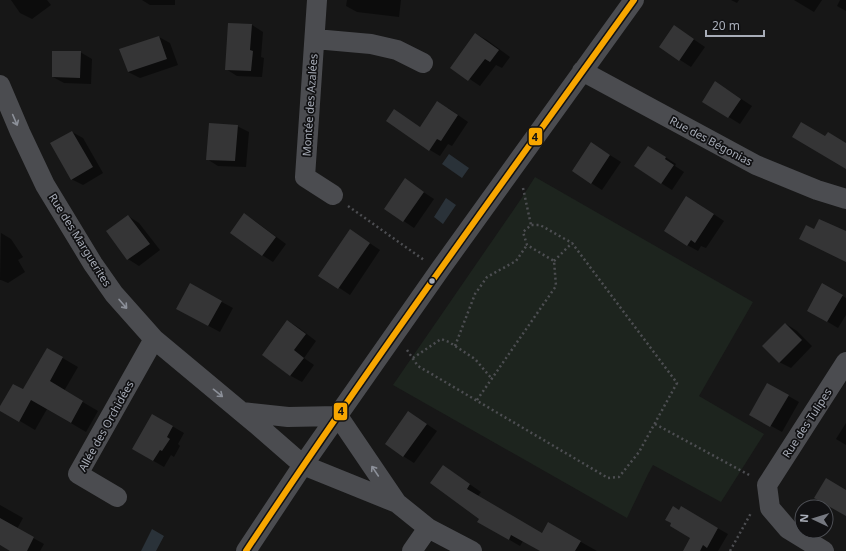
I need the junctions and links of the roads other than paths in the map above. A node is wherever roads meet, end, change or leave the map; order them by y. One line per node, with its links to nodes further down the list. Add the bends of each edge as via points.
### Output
1 (317, 0): 3 (street, Montée des Azalées)
2 (634, 0): 5 (street)
3 (315, 39): 4 (street, via 371,44 397,50); 7 (street, Montée des Azalées, via 305,177)
4 (423, 63)
5 (582, 71): 8 (street, Rue des Bégonias, via 756,165); 12 (street)
6 (0, 84): 9 (street, Rue des Marguerites, one-way to 9, via 45,185 114,294)
7 (333, 196)
8 (846, 199)
9 (154, 339): 11 (street, Rue des Marguerites, one-way to 11); 14 (street, Allée des Orchidées, via 78,474)
10 (846, 362): 20 (street, Rue des Tulipes, via 767,485 770,508 788,529)
11 (242, 412): 12 (street, via 288,417); 13 (street, Rue des Marguerites)
12 (338, 416): 13 (street); 15 (street, one-way to 12)
13 (303, 465): 15 (street, Rue des Marguerites); 17 (street)
14 (117, 497)
15 (397, 503): 16 (street)
16 (428, 528): 18 (street); 19 (street)
17 (246, 551)
18 (412, 551)
19 (472, 551)
20 (824, 551)

